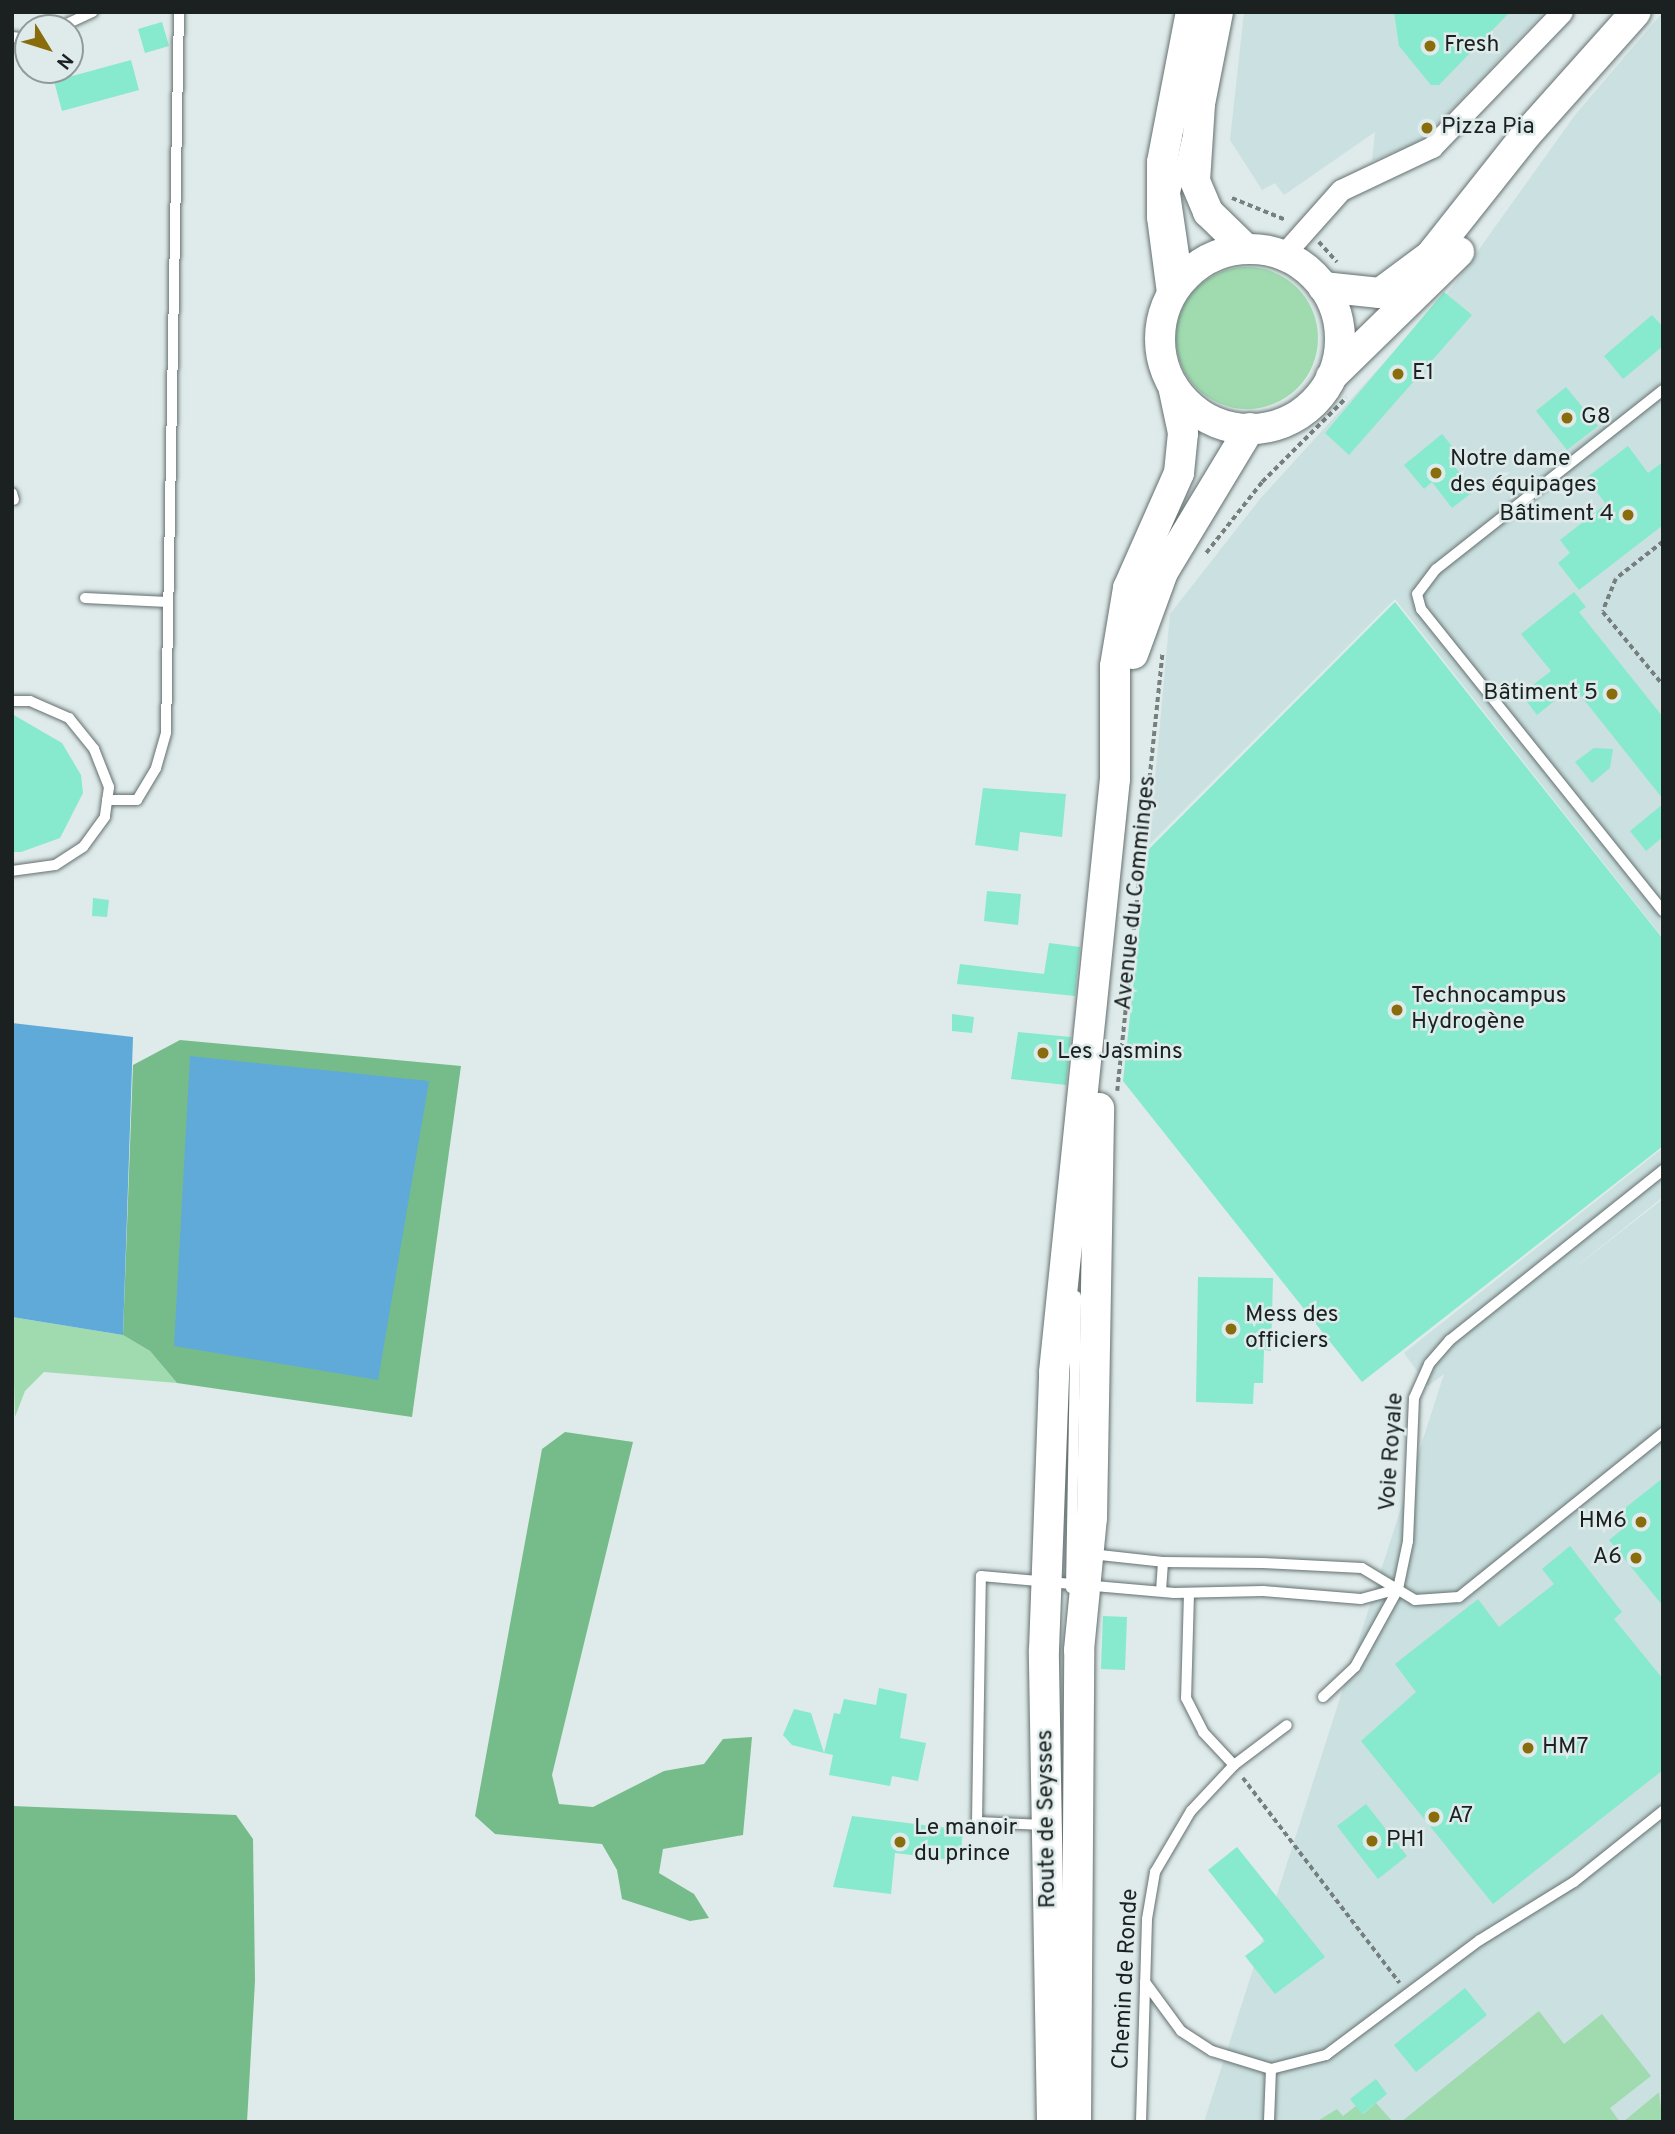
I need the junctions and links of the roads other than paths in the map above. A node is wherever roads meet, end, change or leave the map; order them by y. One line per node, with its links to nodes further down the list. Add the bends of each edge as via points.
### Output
1 (179, 12): 17 (lane)
2 (1191, 12): 10 (main road, via 1162,162 1161,217)
3 (1218, 12): 6 (main road)
4 (1562, 12): 9 (street, via 1432,147 1341,190 1299,230)
5 (1636, 12): 7 (main road)
6 (1200, 104): 8 (main road, via 1200,197); 10 (lane, via 1175,193)
7 (1555, 106): 11 (main road, via 1409,275 1368,295); 13 (main road, via 1442,272)
8 (1246, 248): 9 (main road); 10 (main road, via 1219,254)
9 (1283, 255): 11 (main road)
10 (1180, 283): 12 (main road, via 1160,349)
11 (1323, 287): 13 (main road, via 1340,341)
12 (1173, 386): 15 (main road, via 1206,418); 24 (main road, Avenue du Comminges, via 1183,432 1178,473 1128,588 1115,666 1115,779 1054,1372)
13 (1339, 387): 15 (main road, via 1298,414)
14 (1663, 390): 21 (lane, via 1436,569 1417,594 1421,609)
15 (1250, 428): 24 (main road, Avenue du Comminges, via 1163,572 1130,666 1131,790)
16 (85, 598): 17 (lane)
17 (169, 602): 19 (lane, via 166,732 156,768 137,800)
18 (12, 701): 19 (lane, via 30,701 69,718 94,749)
19 (107, 800): 20 (lane, via 105,817 83,847 55,865)
20 (12, 871)
21 (1663, 911)
22 (1663, 1170): 27 (lane, Voie Royale, via 1450,1340 1429,1364 1414,1398 1408,1541)
23 (1663, 1433): 27 (lane, via 1459,1597 1415,1601)
24 (1071, 1517): 26 (main road, Route de Seysses); 26 (main road, Route de Seysses)
25 (1163, 1562): 26 (lane); 27 (lane, via 1362,1568); 28 (lane)
26 (1072, 1574): 28 (lane); 34 (main road, Route de Seysses); 34 (lane, via 981,1576 977,1822); 39 (main road, Route de Seysses, via 1079,1650)
27 (1398, 1590): 29 (lane, via 1361,1599 1263,1591); 30 (lane, Voie Royale, via 1355,1667)
28 (1161, 1591): 29 (lane)
29 (1189, 1593): 32 (lane, via 1186,1698 1203,1732)
30 (1323, 1697)
31 (1287, 1725): 32 (lane, Chemin de Ronde)
32 (1234, 1765): 35 (lane, Chemin de Ronde, via 1191,1811 1155,1872)
33 (1663, 1811): 36 (lane, via 1574,1882 1509,1919 1326,2055)
34 (1048, 1825): 38 (main road, Route de Seysses)
35 (1145, 1982): 36 (lane, via 1181,2031 1212,2051); 40 (lane, Chemin de Ronde)
36 (1270, 2069): 37 (lane)
37 (1269, 2121)
38 (1052, 2122)
39 (1076, 2122)
40 (1141, 2122)

